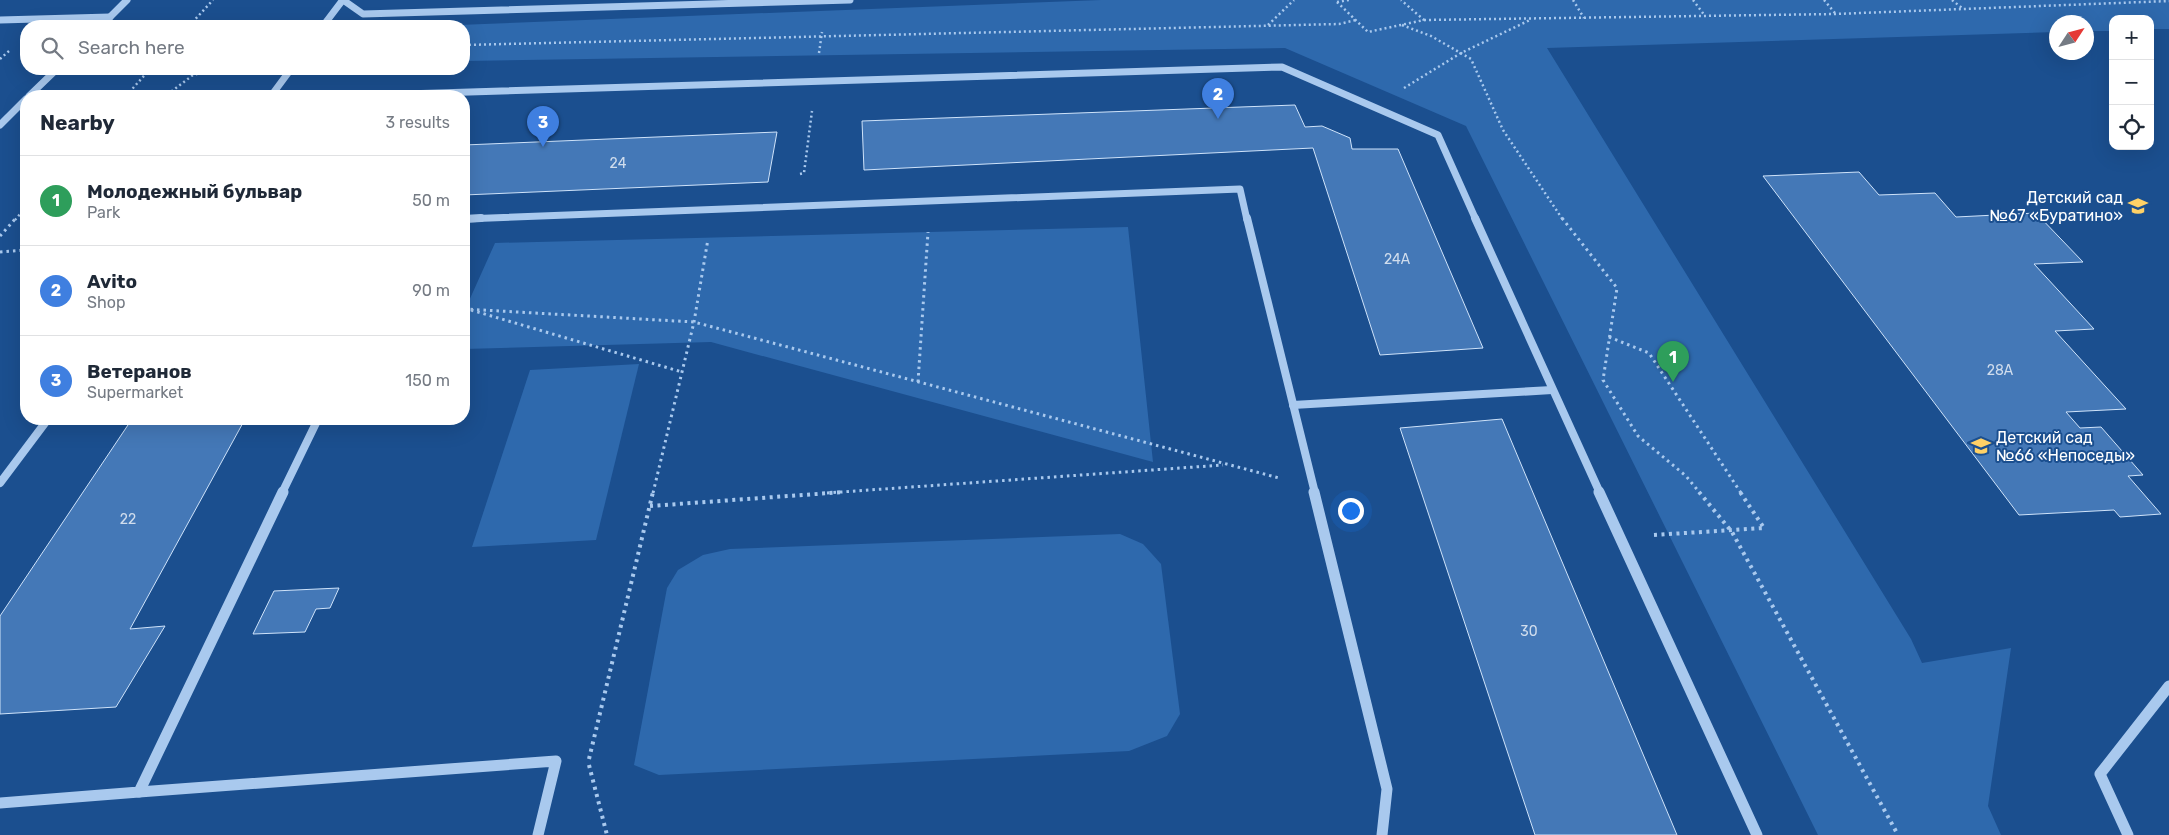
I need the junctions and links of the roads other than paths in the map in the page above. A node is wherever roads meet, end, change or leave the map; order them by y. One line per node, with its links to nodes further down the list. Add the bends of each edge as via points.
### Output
1 (127, 0): 5 (street)
2 (832, 0): 3 (street); 4 (street, via 363,14)
3 (850, 0)
4 (343, 1): 8 (lane)
5 (110, 17): 6 (street); 7 (street)
6 (0, 20)
7 (107, 20)
8 (328, 20)
9 (52, 75): 11 (street)
10 (286, 75): 12 (street)
11 (36, 90)
12 (275, 90)
13 (470, 90): 17 (street, via 1282,67 1438,135)
14 (20, 105): 15 (street)
15 (0, 125)
16 (470, 219): 18 (street, via 1240,189)
17 (1552, 390): 18 (street); 27 (street)
18 (1293, 405): 26 (street, via 1387,788)
19 (44, 425): 21 (street)
20 (315, 425): 23 (street)
21 (0, 483)
22 (2169, 686): 28 (street, via 2100,774)
23 (139, 792): 24 (street); 25 (lane, via 556,761)
24 (0, 802)
25 (538, 835)
26 (1382, 835)
27 (1757, 835)
28 (2128, 835)

